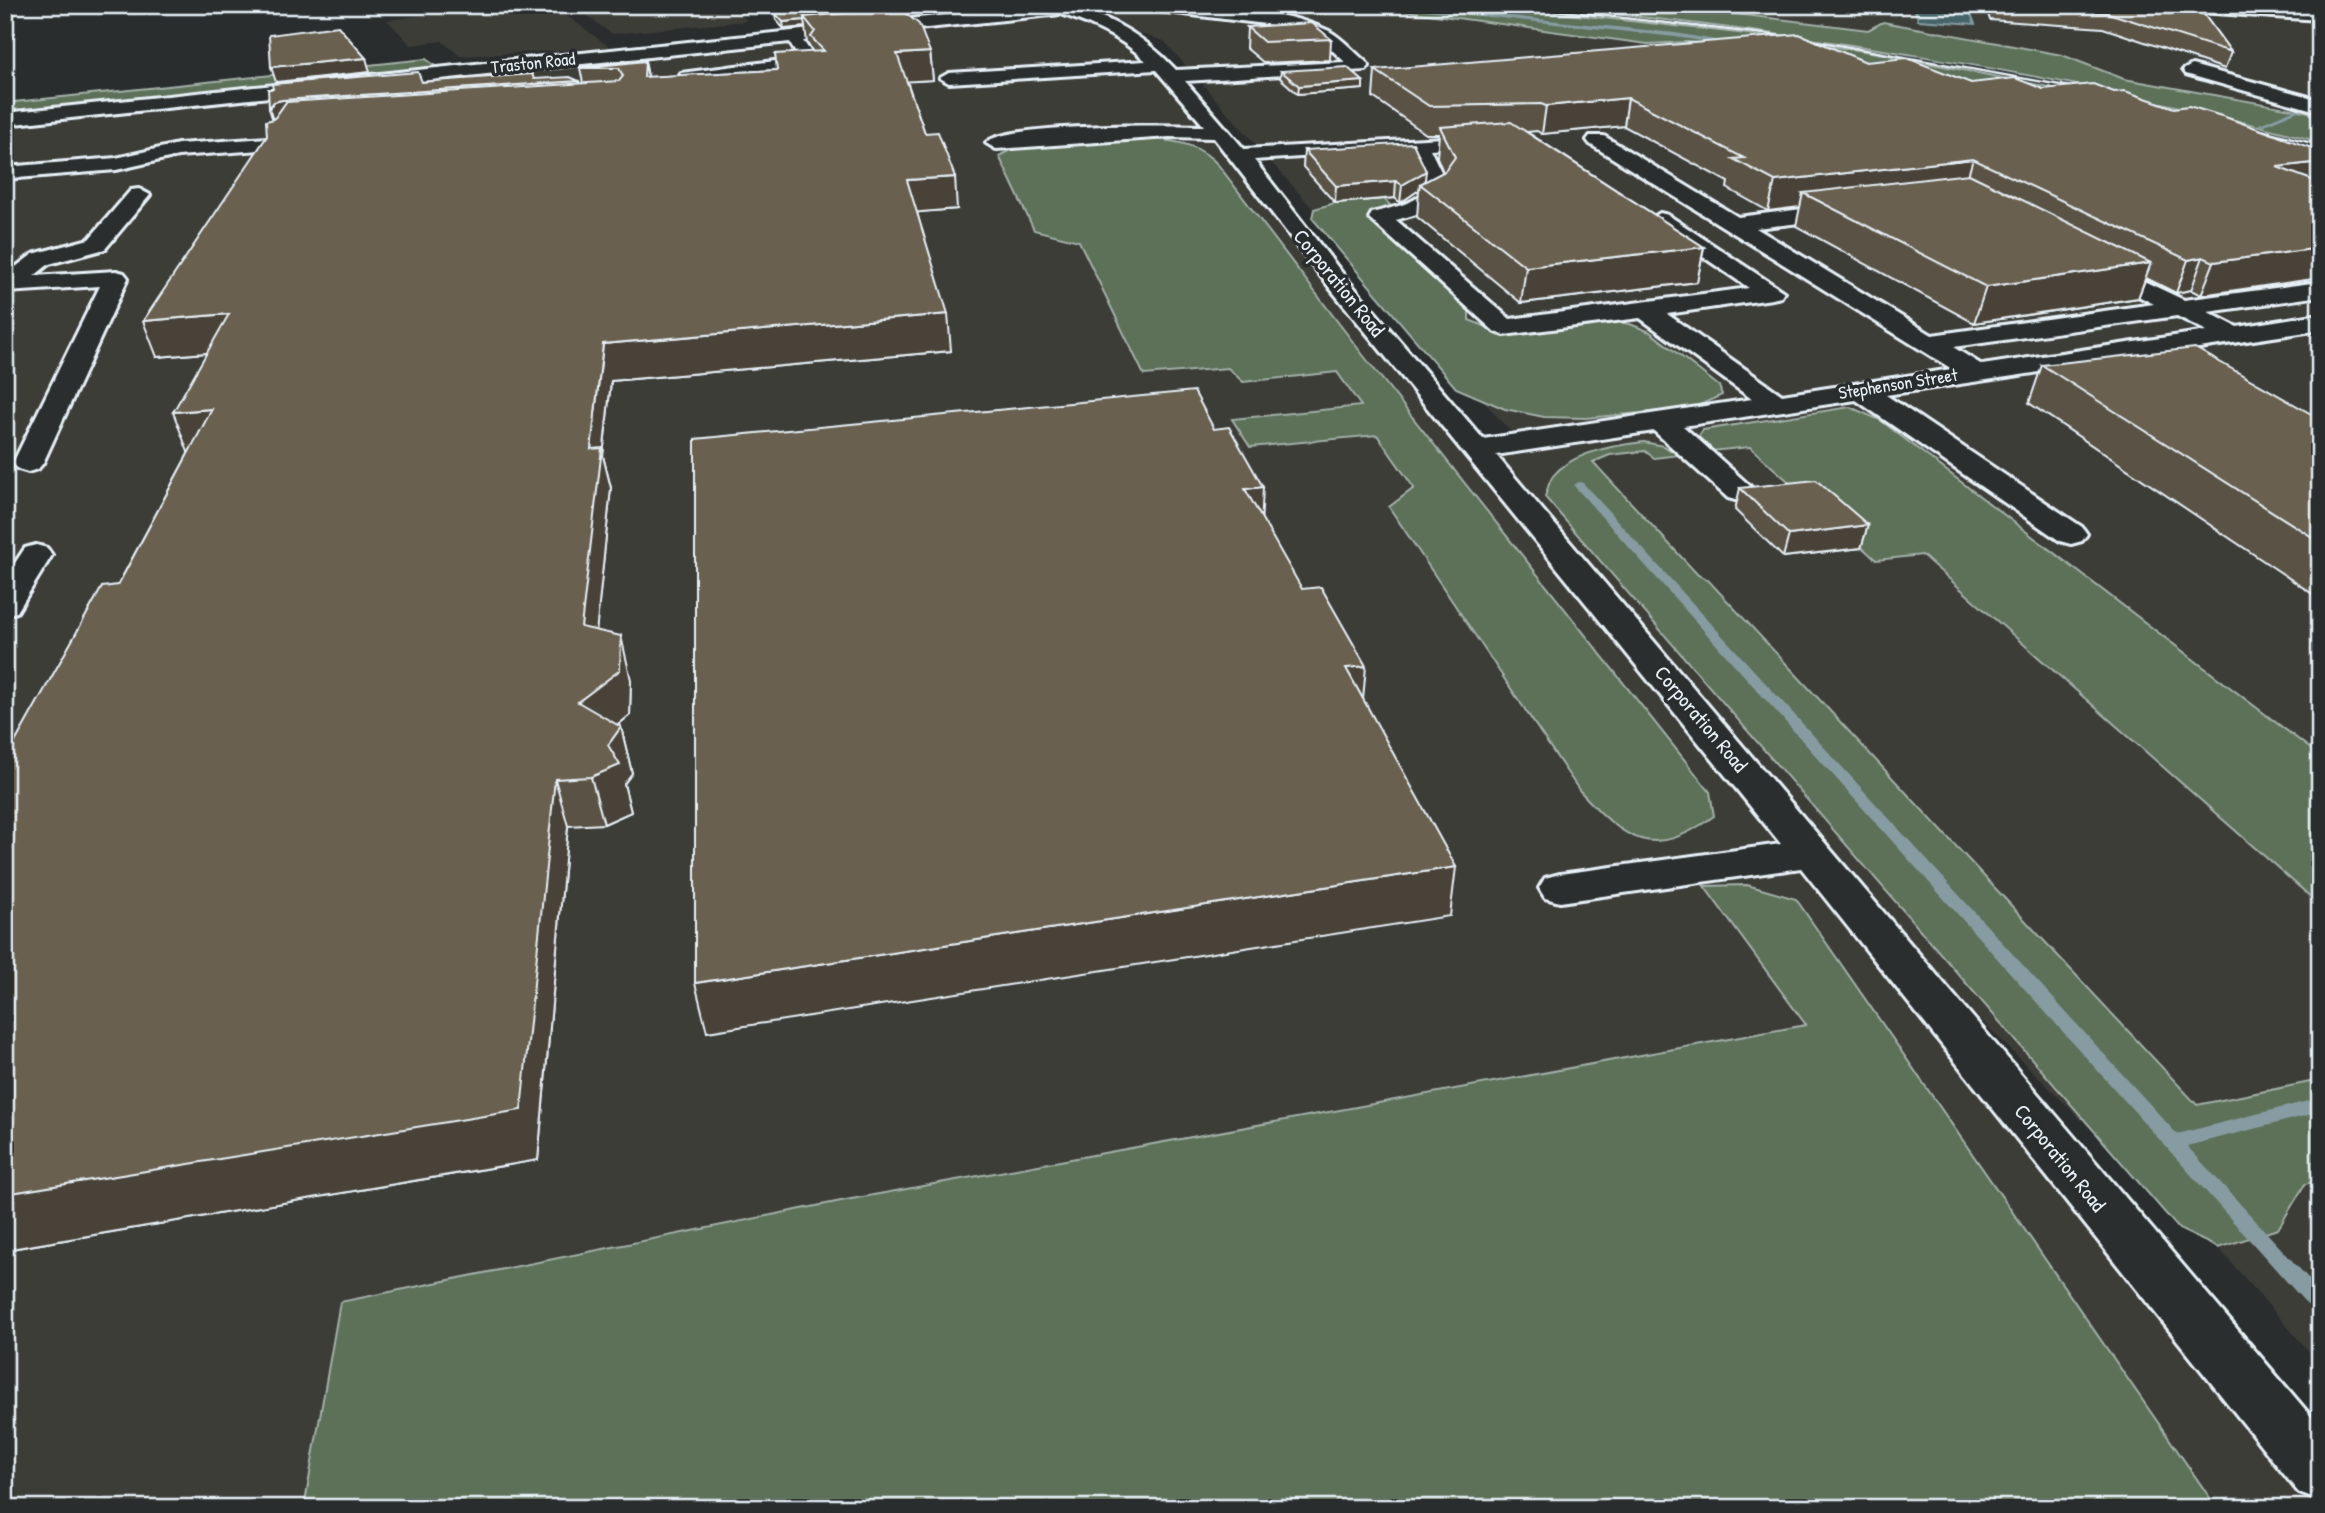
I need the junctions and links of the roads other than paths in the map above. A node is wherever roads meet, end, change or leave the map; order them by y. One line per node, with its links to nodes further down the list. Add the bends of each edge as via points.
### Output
1 (1150, 5): 11 (street, via 1284,21 1325,35 1360,66)
2 (2171, 5): 5 (street)
3 (1063, 9): 4 (street, Traston Road); 7 (street, Traston Road); 11 (street, Corporation Road, via 1134,40)
4 (1104, 9)
5 (2320, 15)
6 (737, 22): 8 (street)
7 (790, 37): 8 (street, Traston Road); 14 (street, via 806,54 800,65)
8 (752, 41): 12 (street, Traston Road)
9 (444, 54): 12 (street)
10 (2192, 70): 15 (street)
11 (1165, 71): 13 (street); 19 (street, Corporation Road)
12 (472, 75): 16 (street, Traston Road)
13 (949, 78)
14 (667, 79)
15 (2320, 106)
16 (29, 117): 17 (street, Traston Road); 24 (street)
17 (5, 119)
18 (328, 121): 26 (street, via 287,124 274,143 178,150 116,164)
19 (1219, 132): 23 (street, via 996,143); 25 (street, Corporation Road)
20 (1518, 138): 22 (street)
21 (1597, 140): 30 (street)
22 (1418, 143): 25 (street); 35 (street, via 1438,188 1435,196 1380,218 1504,327)
23 (975, 148)
24 (11, 151)
25 (1239, 155): 45 (street, Corporation Road, via 1338,283)
26 (5, 173)
27 (139, 195): 32 (street, via 97,243 41,259)
28 (1868, 208): 30 (street)
29 (1646, 211): 35 (street, via 1772,292)
30 (1734, 224): 38 (street)
31 (2071, 252): 34 (street)
32 (6, 285): 46 (street, via 116,278)
33 (2320, 289): 34 (street)
34 (2179, 308): 37 (street); 38 (street)
35 (1645, 310): 43 (street)
36 (2320, 322): 37 (street, Stephenson Street)
37 (2232, 334): 39 (street, Stephenson Street)
38 (1929, 344): 41 (street)
39 (2141, 348): 40 (street); 41 (street, Stephenson Street)
40 (2187, 372)
41 (1976, 373): 42 (street, Stephenson Street)
42 (1860, 390): 43 (street, Stephenson Street); 48 (street)
43 (1774, 403): 44 (street, Stephenson Street)
44 (1660, 421): 45 (street, Stephenson Street); 47 (street)
45 (1478, 449): 51 (street, Corporation Road)
46 (28, 463)
47 (1739, 492)
48 (2070, 534)
49 (36, 555): 50 (street)
50 (5, 605)
51 (1811, 852): 52 (street); 53 (street, Corporation Road)
52 (1560, 888)
53 (2320, 1473)

